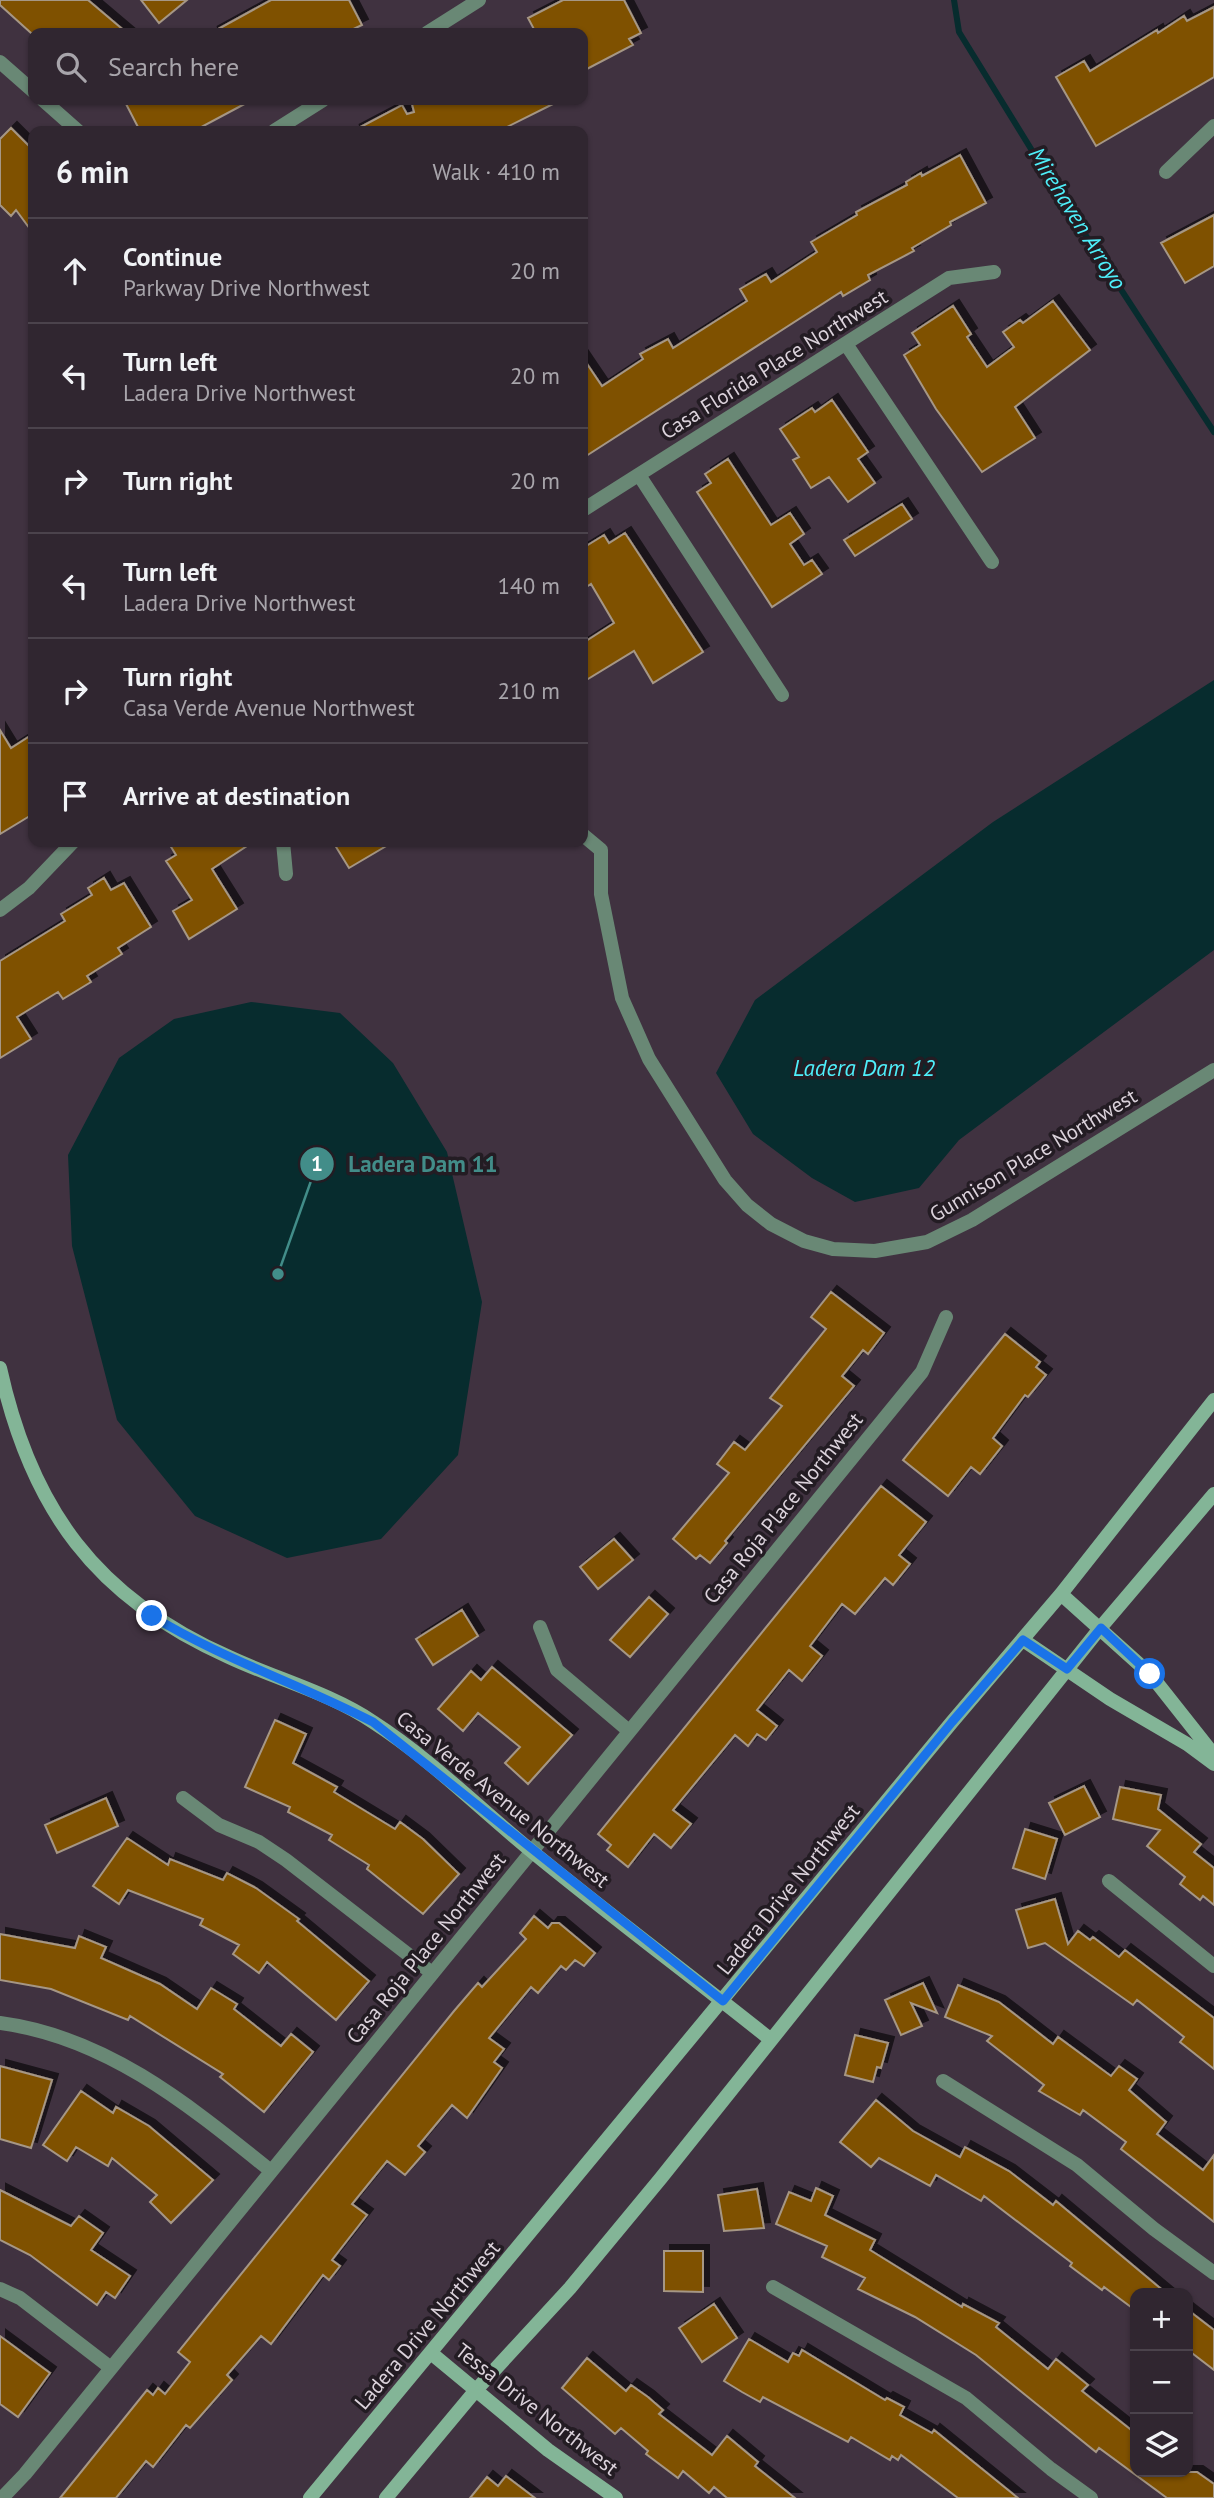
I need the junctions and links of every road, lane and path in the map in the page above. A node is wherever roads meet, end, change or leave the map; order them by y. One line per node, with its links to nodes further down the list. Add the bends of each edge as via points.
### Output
1 (480, 0): 2 (street)
2 (435, 28)
3 (0, 62): 4 (street)
4 (28, 87)
5 (49, 105): 7 (street)
6 (315, 105): 8 (street)
7 (72, 126)
8 (282, 126)
9 (1214, 126): 10 (street)
10 (1166, 172)
11 (993, 272): 12 (street, Casa Florida Place Northwest, via 949,278)
12 (846, 344): 13 (street, Casa Florida Place Northwest); 15 (street)
13 (639, 475): 14 (street, Casa Florida Place Northwest); 16 (street)
14 (588, 507)
15 (992, 562)
16 (782, 695)
17 (588, 839): 22 (street, Gunnison Place Northwest, via 601,850 601,894 622,998 649,1059 725,1180 763,1218 804,1241 833,1249 876,1251 927,1242 972,1220)
18 (67, 847): 21 (street, via 29,888)
19 (283, 847): 20 (street)
20 (286, 874)
21 (0, 910)
22 (1214, 1069)
23 (946, 1317): 32 (street, Casa Roja Place Northwest, via 922,1372)
24 (0, 1368): 36 (main road, Casa Verde Avenue Northwest, via 24,1452 61,1526 111,1582 152,1616 187,1637 373,1722)
25 (1214, 1400): 27 (main road, Ladera Drive Northwest)
26 (1214, 1494): 29 (main road)
27 (1061, 1594): 29 (main road); 30 (main road, Ladera Drive Northwest)
28 (540, 1628): 32 (street, via 557,1670)
29 (1101, 1628): 31 (main road); 33 (main road, via 1150,1674)
30 (1023, 1640): 31 (main road); 40 (main road, Ladera Drive Northwest)
31 (1067, 1669): 34 (main road); 42 (main road)
32 (629, 1731): 36 (street, Casa Roja Place Northwest)
33 (1214, 1755)
34 (1214, 1764)
35 (183, 1798): 39 (street, via 219,1825 286,1860)
36 (532, 1851): 39 (street, Casa Roja Place Northwest); 40 (main road, Casa Verde Avenue Northwest)
37 (1109, 1881): 38 (street)
38 (1214, 1966)
39 (432, 1973): 44 (street, Casa Roja Place Northwest)
40 (723, 2001): 42 (main road, Casa Verde Avenue Northwest); 48 (main road, Ladera Drive Northwest)
41 (0, 2023): 44 (street, via 66,2040 120,2062 169,2091)
42 (770, 2039): 50 (main road, via 570,2288)
43 (943, 2081): 45 (street, via 1077,2165)
44 (271, 2171): 49 (street, Casa Roja Place Northwest)
45 (1214, 2273)
46 (774, 2287): 55 (street, via 966,2398)
47 (0, 2289): 49 (street, via 20,2298)
48 (432, 2353): 50 (main road, Tessa Drive Northwest); 52 (main road, Ladera Drive Northwest)
49 (111, 2368): 51 (street, Casa Roja Place Northwest)
50 (476, 2390): 53 (main road); 54 (main road, Tessa Drive Northwest, via 548,2450)
51 (2, 2498)
52 (310, 2498)
53 (386, 2498)
54 (616, 2498)
55 (1091, 2498)

